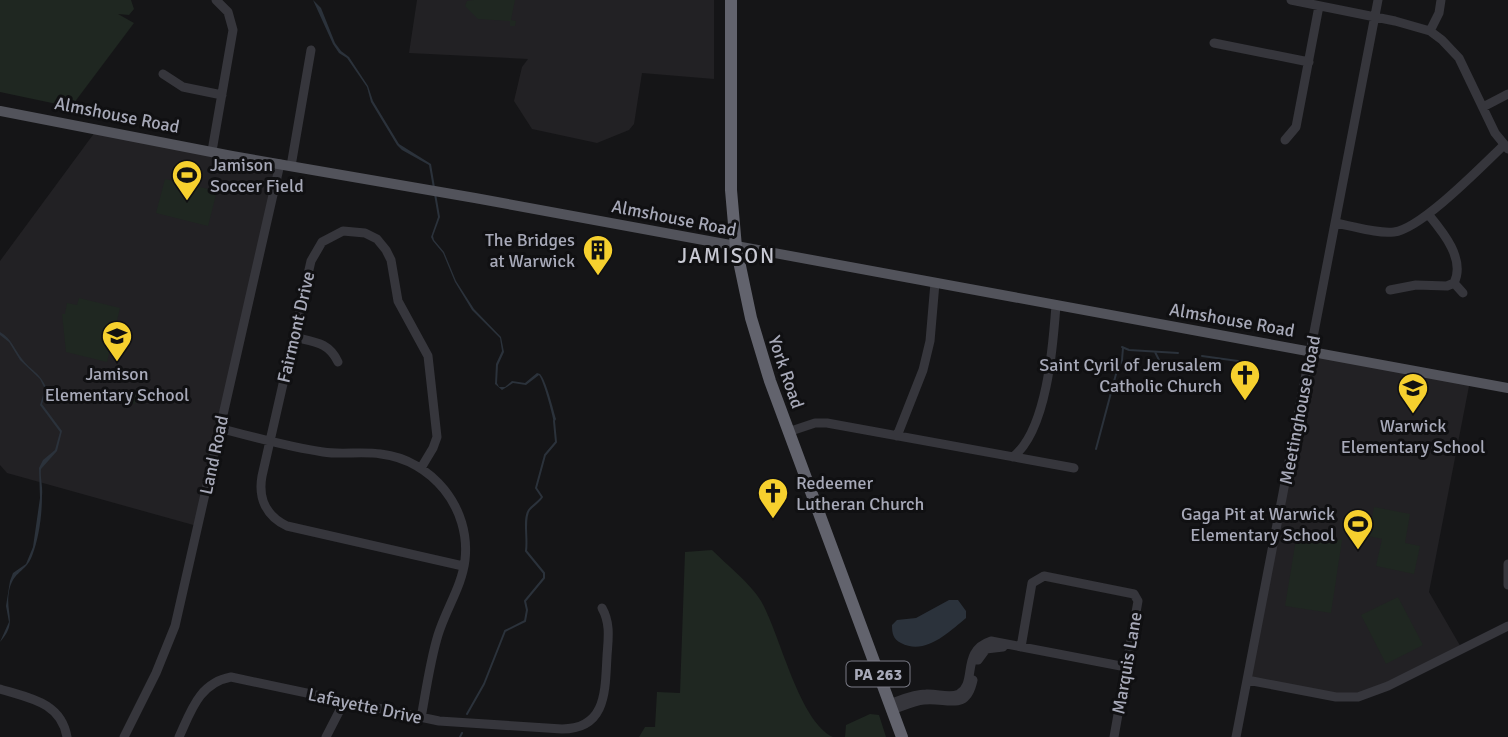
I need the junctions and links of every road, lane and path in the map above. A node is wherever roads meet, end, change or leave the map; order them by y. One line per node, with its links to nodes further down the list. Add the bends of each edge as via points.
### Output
1 (216, 0): 14 (street, via 228,12 233,30)
2 (731, 0): 23 (highway, York Road / PA 263, via 731,190)
3 (1292, 0): 6 (street)
4 (1378, 0): 7 (street, Meetinghouse Road)
5 (1441, 0): 8 (street)
6 (1319, 6): 7 (street); 11 (street)
7 (1374, 18): 8 (street); 22 (street, Meetinghouse Road)
8 (1430, 31): 15 (street, via 1459,58)
9 (1214, 43): 11 (street)
10 (311, 50): 20 (street, Land Road)
11 (1309, 62): 17 (street, via 1296,127)
12 (163, 74): 14 (street, via 179,86)
13 (1508, 94): 15 (street)
14 (222, 95): 19 (street)
15 (1483, 107): 18 (street)
16 (0, 111): 19 (main road, Almshouse Road)
17 (1284, 140)
18 (1506, 147): 21 (street)
19 (212, 152): 20 (main road, Almshouse Road)
20 (286, 165): 23 (main road, Almshouse Road); 33 (street, Land Road)
21 (1428, 214): 22 (street, via 1394,232); 25 (street, via 1453,250)
22 (1335, 223): 30 (street, Meetinghouse Road)
23 (736, 247): 24 (main road, Almshouse Road); 34 (highway, York Road / PA 263, via 761,356)
24 (935, 283): 28 (main road, Almshouse Road); 35 (street, via 925,363)
25 (1454, 283): 26 (street); 27 (street)
26 (1390, 290)
27 (1463, 293)
28 (1056, 305): 30 (main road, Almshouse Road); 37 (street, via 1046,388 1027,440)
29 (294, 337): 31 (street, via 326,345); 36 (street, Fairmont Drive); 38 (street, Fairmont Drive, via 311,261 322,242 349,230 377,239 389,256 398,301 428,356 437,437)
30 (1311, 353): 32 (main road, Almshouse Road); 47 (street, Meetinghouse Road)
31 (338, 362)
32 (1508, 388)
33 (219, 429): 36 (street); 54 (street, Land Road, via 175,626)
34 (788, 432): 35 (street, via 819,423); 50 (highway, York Road / PA 263)
35 (897, 436): 37 (street)
36 (270, 440): 38 (street, via 327,453 384,454); 41 (street, Fairmont Drive, via 260,491 265,507 281,523)
37 (1013, 457): 39 (street)
38 (421, 468): 41 (street, via 443,488 458,513 465,541)
39 (1073, 468)
40 (1508, 564): 42 (street)
41 (463, 566): 51 (street, via 437,637)
42 (1508, 585)
43 (602, 608): 52 (street, Lafayette Drive, via 609,628 605,694 596,714 571,729)
44 (1508, 626): 47 (street, via 1358,697)
45 (1016, 647): 46 (street); 46 (street, Marquis Lane, via 1032,583 1044,576 1056,578 1136,597); 50 (street, via 996,641 981,645 972,657 965,687 956,695 928,693)
46 (1126, 667): 58 (street, Marquis Lane)
47 (1247, 680): 59 (street, Meetinghouse Road)
48 (0, 690): 53 (street, via 50,706 62,719)
49 (344, 702): 51 (street, Lafayette Drive); 55 (street, Lafayette Drive, via 236,677 222,679 200,694); 56 (street)
50 (890, 707): 57 (highway, York Road / PA 263)
51 (421, 718): 52 (street, Lafayette Drive)
52 (520, 732)
53 (67, 737)
54 (124, 737)
55 (178, 737)
56 (326, 737)
57 (902, 737)
58 (1114, 737)
59 (1236, 737)

